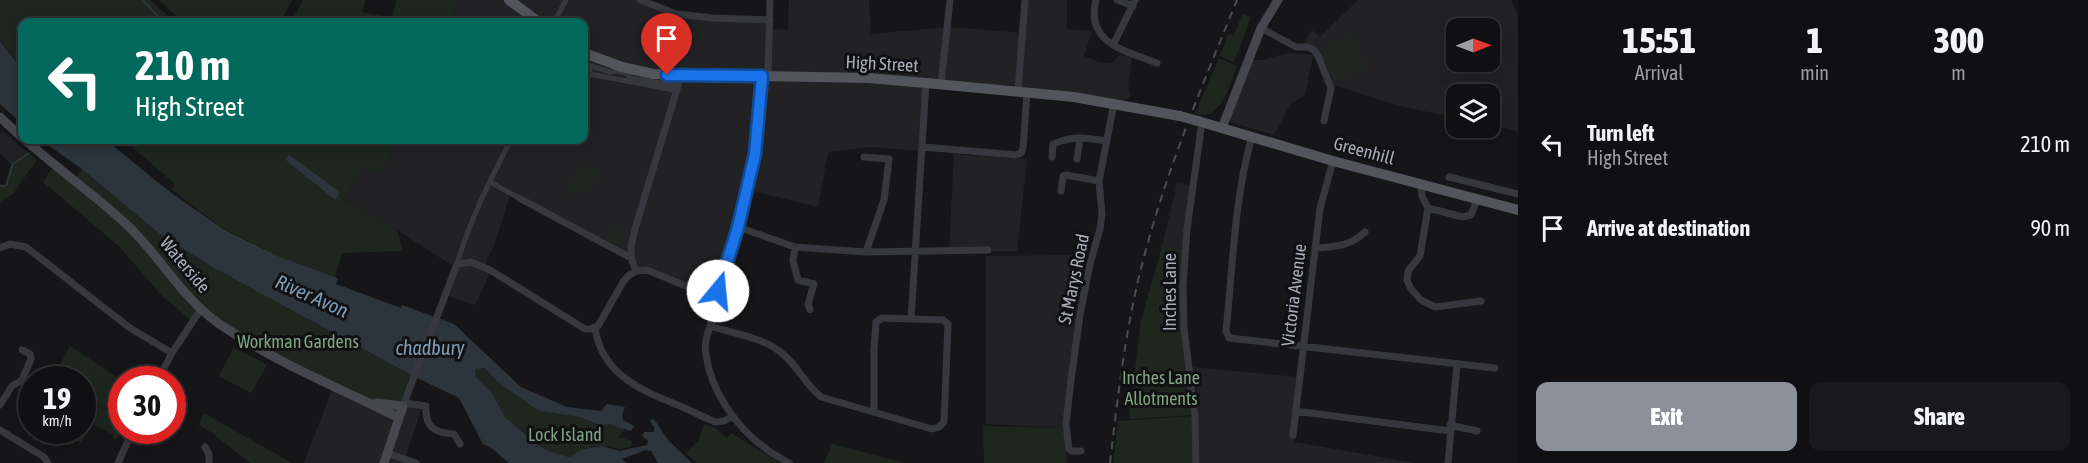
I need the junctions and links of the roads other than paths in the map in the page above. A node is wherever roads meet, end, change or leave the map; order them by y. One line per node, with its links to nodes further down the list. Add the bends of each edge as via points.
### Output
1 (509, 0): 11 (main road)
2 (566, 0): 12 (street)
3 (770, 0): 13 (street)
4 (950, 0): 23 (street)
5 (1025, 0): 24 (street)
6 (1096, 0): 15 (street, via 1094,22 1100,34)
7 (1118, 0): 10 (street)
8 (1278, 0): 14 (main road)
9 (643, 1): 13 (street, via 677,14)
10 (1134, 3): 15 (street)
11 (534, 18)
12 (556, 18)
13 (770, 20): 21 (street)
14 (1261, 28): 27 (street, via 1296,47 1314,50 1331,88); 29 (main road)
15 (1113, 45): 17 (street)
16 (588, 54): 20 (main road, High Street, via 622,67)
17 (1157, 63)
18 (588, 71): 19 (street, via 591,66 629,74 629,78 675,85 674,90)
19 (588, 75)
20 (681, 76): 21 (main road, High Street); 59 (street, via 635,230)
21 (765, 76): 22 (main road, High Street); 51 (street, via 756,152)
22 (926, 82): 23 (main road, High Street); 36 (street)
23 (941, 84): 24 (main road, High Street)
24 (1022, 92): 25 (main road, High Street); 36 (street, via 1022,153)
25 (1114, 103): 28 (main road, High Street, bridge); 33 (street, St Marys Road)
26 (0, 117): 30 (main road, Waterside)
27 (1324, 121)
28 (1200, 122): 29 (main road, Greenhill); 96 (street, Inches Lane, via 1183,286)
29 (1222, 128): 31 (main road, Greenhill)
30 (18, 135)
31 (1252, 136): 40 (main road, Greenhill); 69 (street, via 1240,183 1226,335)
32 (1080, 138): 33 (street); 38 (street, via 1053,144); 39 (street)
33 (1107, 141): 42 (street, St Marys Road)
34 (27, 144): 65 (main road, Waterside, via 125,223)
35 (509, 144): 43 (street)
36 (922, 147): 58 (street)
37 (864, 157): 57 (street, via 889,159 884,200)
38 (1052, 157)
39 (1077, 159)
40 (1333, 161): 44 (main road, Greenhill); 55 (street, Victoria Avenue, via 1320,208)
41 (1449, 177): 46 (street)
42 (1099, 181): 45 (street, via 1066,175); 89 (street, St Marys Road, via 1100,229 1080,315 1066,424 1069,449)
43 (490, 182): 47 (street); 60 (street)
44 (1421, 184): 48 (main road, Greenhill); 49 (street)
45 (1061, 191)
46 (1518, 194)
47 (519, 198): 59 (street)
48 (1477, 200): 49 (street, via 1471,215 1463,217); 50 (main road, Greenhill)
49 (1428, 208): 63 (street, via 1420,256 1408,271 1411,289 1436,307)
50 (1518, 210)
51 (738, 227): 53 (street); 62 (street)
52 (1365, 232): 55 (street, via 1346,244)
53 (795, 247): 57 (street); 64 (street, via 793,261 798,280 814,284 809,307)
54 (0, 248): 71 (street, via 10,244 26,247 130,328)
55 (1315, 248): 69 (street, Victoria Avenue)
56 (988, 250): 58 (street)
57 (866, 252): 58 (street)
58 (914, 252): 66 (street)
59 (631, 258): 61 (street)
60 (457, 264): 68 (street, via 471,262 490,270 572,323 585,329); 76 (street)
61 (636, 271): 62 (street, via 651,271 710,296); 68 (street, via 623,282)
62 (716, 294): 67 (street)
63 (1481, 301)
64 (799, 308)
65 (201, 309): 71 (street); 75 (main road, Waterside, via 273,356)
66 (911, 319): 78 (street, via 882,318 876,322); 78 (street, via 944,320 948,324 944,422 932,429)
67 (710, 326): 78 (street, via 769,345 784,355 821,397); 80 (street, via 706,355 716,389)
68 (595, 328): 80 (street, via 602,352 628,382 715,422)
69 (1303, 346): 72 (street); 79 (street, Victoria Avenue)
70 (22, 350): 77 (street, via 31,359 22,380 12,386)
71 (172, 353): 73 (street)
72 (1457, 364): 74 (street); 82 (street)
73 (165, 366)
74 (1495, 368)
75 (366, 402): 76 (main road, Waterside); 81 (main road, Waterside)
76 (403, 404): 81 (main road); 87 (street, via 426,406 432,428 439,434 454,435)
77 (0, 405)
78 (874, 411)
79 (1295, 411): 82 (street); 85 (street, Victoria Avenue)
80 (733, 416): 95 (street, via 765,448)
81 (399, 418): 90 (main road)
82 (1450, 428): 84 (street); 97 (street)
83 (0, 430): 91 (street)
84 (1478, 431)
85 (1293, 435)
86 (127, 444): 92 (street)
87 (460, 444)
88 (205, 447): 93 (street)
89 (1081, 451)
90 (386, 458): 94 (street)
91 (48, 463)
92 (118, 463)
93 (209, 463)
94 (416, 463)
95 (789, 463)
96 (1196, 463)
97 (1448, 463)

